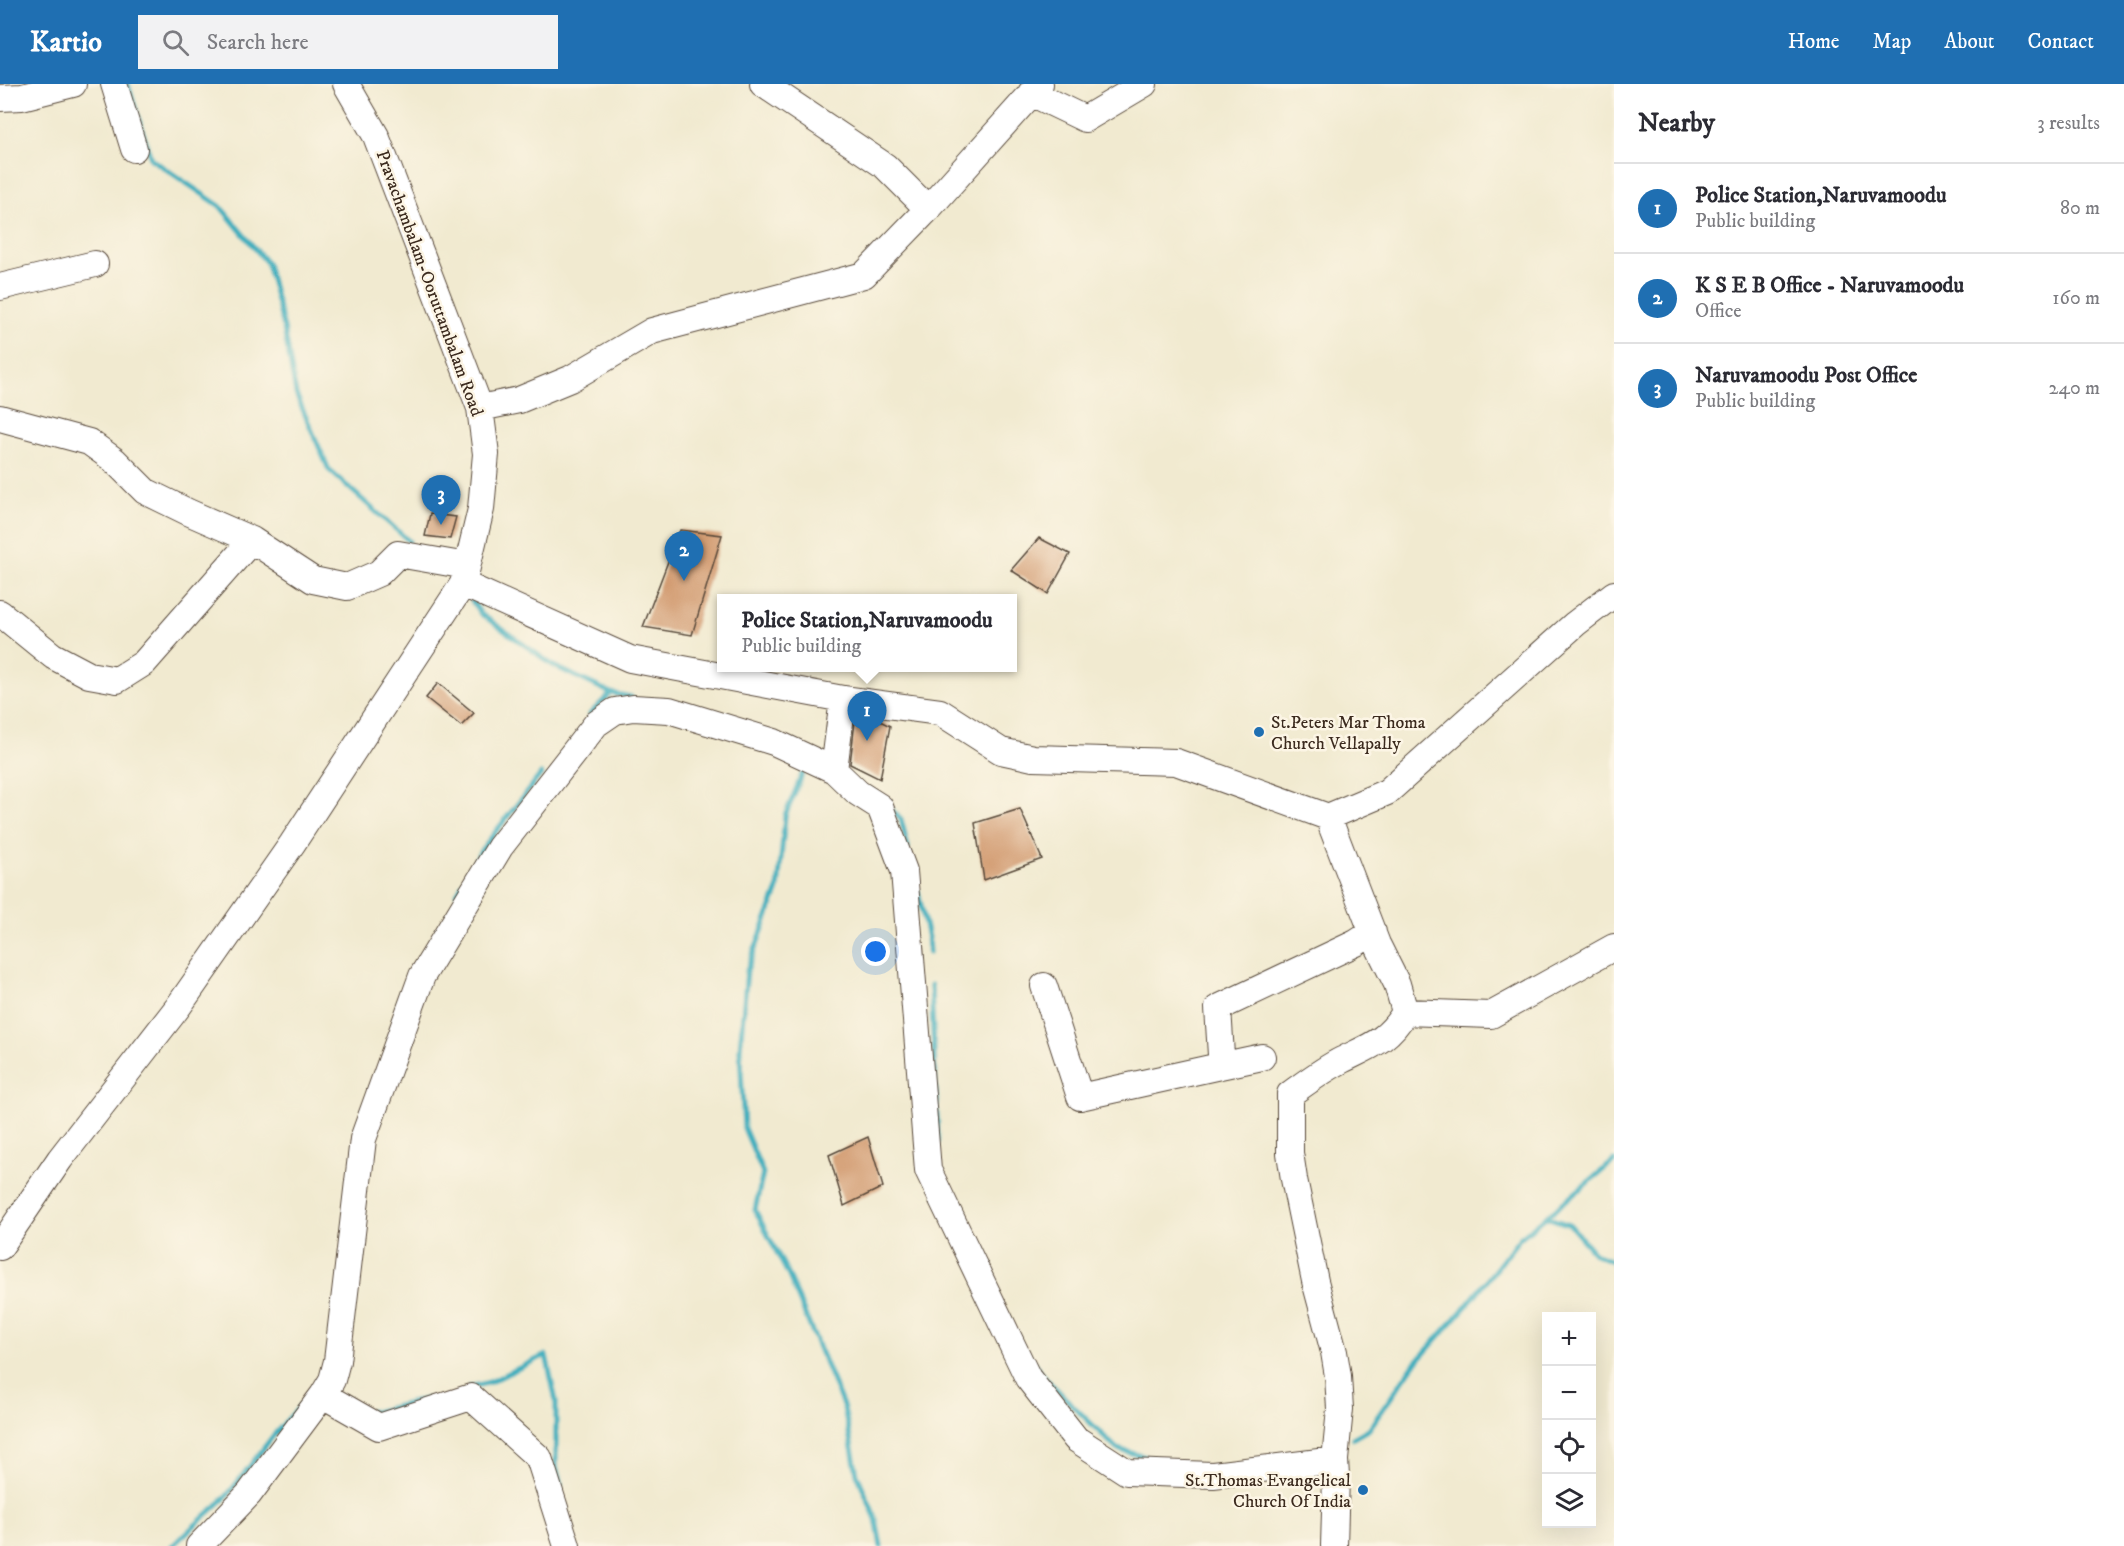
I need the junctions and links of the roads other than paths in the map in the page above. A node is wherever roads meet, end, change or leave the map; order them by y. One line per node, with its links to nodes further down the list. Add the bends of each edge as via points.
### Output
1 (73, 84): 7 (street, via 22,97)
2 (114, 84): 8 (street)
3 (346, 84): 12 (street, Pravachambalam-Ooruttambalam Road, via 376,136)
4 (763, 84): 9 (street, via 885,166)
5 (1144, 84): 6 (street, via 1085,119)
6 (1036, 89): 9 (street)
7 (0, 98)
8 (134, 149)
9 (928, 209): 12 (street, via 864,275 652,331 570,379 519,400)
10 (95, 264): 11 (street)
11 (0, 287)
12 (480, 408): 15 (street, Pravachambalam-Ooruttambalam Road, via 486,454 481,509)
13 (0, 418): 14 (street, via 89,442 145,491)
14 (252, 540): 15 (street, via 313,580 347,587 379,573 398,554); 17 (street, via 144,663 117,680 89,675 53,656)
15 (465, 575): 18 (street, via 630,659); 27 (street, Pravachambalam-Ooruttambalam Road, via 265,882 178,1007 60,1159)
16 (1614, 594): 20 (street, via 1575,624 1388,792)
17 (0, 613)
18 (843, 699): 19 (street); 20 (street, via 940,712 1001,751 1033,758 1176,762)
19 (817, 762): 28 (street, via 774,742 669,710 615,711 596,724 500,847 422,976 363,1140 338,1349); 29 (street, via 880,807 904,871 928,1170 1028,1378 1076,1439 1127,1472 1213,1475)
20 (1328, 818): 21 (street)
21 (1373, 932): 24 (street); 26 (street, via 1218,1008)
22 (1614, 947): 24 (street, via 1491,1016)
23 (1044, 986): 26 (street, via 1080,1097)
24 (1405, 1012): 29 (street, via 1379,1043 1341,1060 1290,1094 1294,1179 1338,1376 1340,1409)
25 (1262, 1057): 26 (street)
26 (1220, 1066)
27 (0, 1247)
28 (326, 1390): 30 (street, via 249,1494); 31 (street, via 379,1427 471,1396 539,1458)
29 (1335, 1460): 32 (street)
30 (199, 1546)
31 (567, 1546)
32 (1334, 1546)

